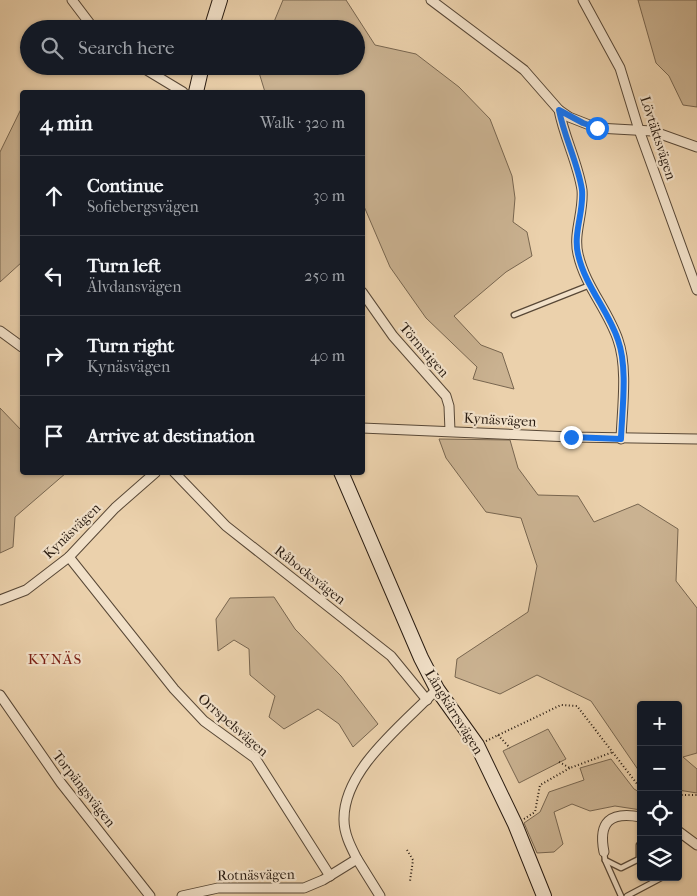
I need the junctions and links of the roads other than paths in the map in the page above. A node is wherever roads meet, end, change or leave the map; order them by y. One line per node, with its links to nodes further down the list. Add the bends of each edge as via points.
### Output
1 (72, 0): 5 (street)
2 (220, 0): 6 (street)
3 (431, 0): 11 (street, via 524,70)
4 (583, 0): 12 (street, Lövtäktsvägen, via 620,68)
5 (87, 20)
6 (214, 20)
7 (155, 75): 9 (street)
8 (200, 75): 10 (street)
9 (180, 90)
10 (196, 90)
11 (559, 110): 12 (street, via 597,128); 14 (street, via 581,187 576,241 582,270)
12 (639, 130): 13 (street, via 652,131); 15 (street, Lövtäktsvägen)
13 (697, 147)
14 (590, 285): 17 (lane); 22 (street, via 613,327 621,352)
15 (697, 290)
16 (365, 296): 21 (street, Törnstigen, via 393,336 446,396 450,406)
17 (514, 315)
18 (0, 331): 19 (street)
19 (20, 346)
20 (365, 428): 21 (street, Kynäsvägen)
21 (450, 431): 22 (street, Kynäsvägen)
22 (621, 439): 23 (street, Kynäsvägen)
23 (697, 439)
24 (153, 475): 27 (street, Kynäsvägen)
25 (177, 475): 31 (street, Råbocksvägen, via 226,526 391,656)
26 (342, 475): 29 (street, Långkärrsvägen)
27 (68, 557): 28 (street, Kynäsvägen, via 26,590); 38 (street, Orrspelsvägen, via 174,689 204,721 254,758)
28 (0, 600)
29 (437, 689): 31 (street); 43 (street, Långkärrsvägen, via 477,745 515,824)
30 (0, 695): 40 (street, Torpängsvägen, via 61,783)
31 (427, 700): 36 (street, via 365,765 354,783 345,804 344,821)
32 (637, 817): 35 (street, via 621,815 605,823 602,835)
33 (682, 834): 34 (street)
34 (697, 845)
35 (604, 856): 37 (lane, via 621,868); 44 (lane)
36 (357, 859): 38 (street, Rotnäsvägen); 42 (street)
37 (637, 860)
38 (330, 876): 41 (street, Rotnäsvägen, via 304,888 218,888)
39 (655, 881): 45 (lane)
40 (150, 896)
41 (182, 896)
42 (380, 896)
43 (544, 896)
44 (621, 896)
45 (627, 896)

